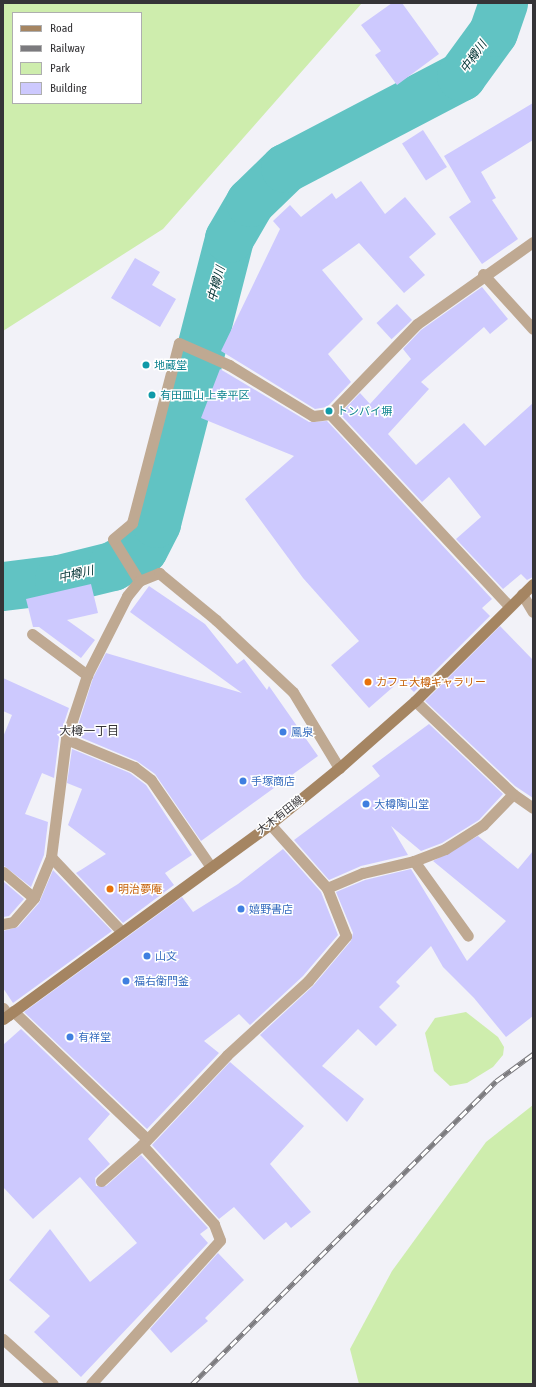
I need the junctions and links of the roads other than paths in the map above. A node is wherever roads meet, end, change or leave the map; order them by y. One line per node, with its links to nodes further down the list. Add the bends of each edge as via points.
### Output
1 (533, 242): 2 (street)
2 (483, 274): 3 (street); 4 (street, via 383,355)
3 (533, 329)
4 (330, 414): 5 (street, via 313,416 229,365 181,343 132,523 113,539); 8 (street)
5 (136, 577): 11 (street); 14 (street, via 159,573 216,620 293,692)
6 (533, 584): 7 (main road, 大木有田線)
7 (522, 594): 8 (main road, 大木有田線); 9 (street)
8 (509, 606): 12 (main road, 大木有田線)
9 (533, 612)
10 (32, 634): 11 (street)
11 (87, 674): 13 (street)
12 (415, 701): 14 (main road, 大木有田線); 15 (street)
13 (66, 740): 18 (street); 20 (street, via 134,767 151,780)
14 (339, 768): 17 (main road, 大木有田線)
15 (513, 794): 16 (street); 19 (street, via 483,825 445,849)
16 (533, 808)
17 (270, 824): 20 (main road, 大木有田線); 22 (street)
18 (51, 856): 23 (street); 25 (street)
19 (414, 861): 22 (street, via 363,873); 26 (street)
20 (211, 867): 25 (main road, 大木有田線)
21 (3, 872): 23 (street)
22 (327, 888): 28 (street, via 346,936 308,981 227,1055)
23 (34, 898): 24 (street, via 13,922)
24 (3, 924)
25 (122, 932): 27 (main road, 大木有田線)
26 (468, 936)
27 (7, 1013): 28 (street)
28 (145, 1142): 29 (street); 32 (street, via 214,1224 220,1240)
29 (101, 1181)
30 (3, 1339): 31 (street)
31 (53, 1384)
32 (91, 1384)

